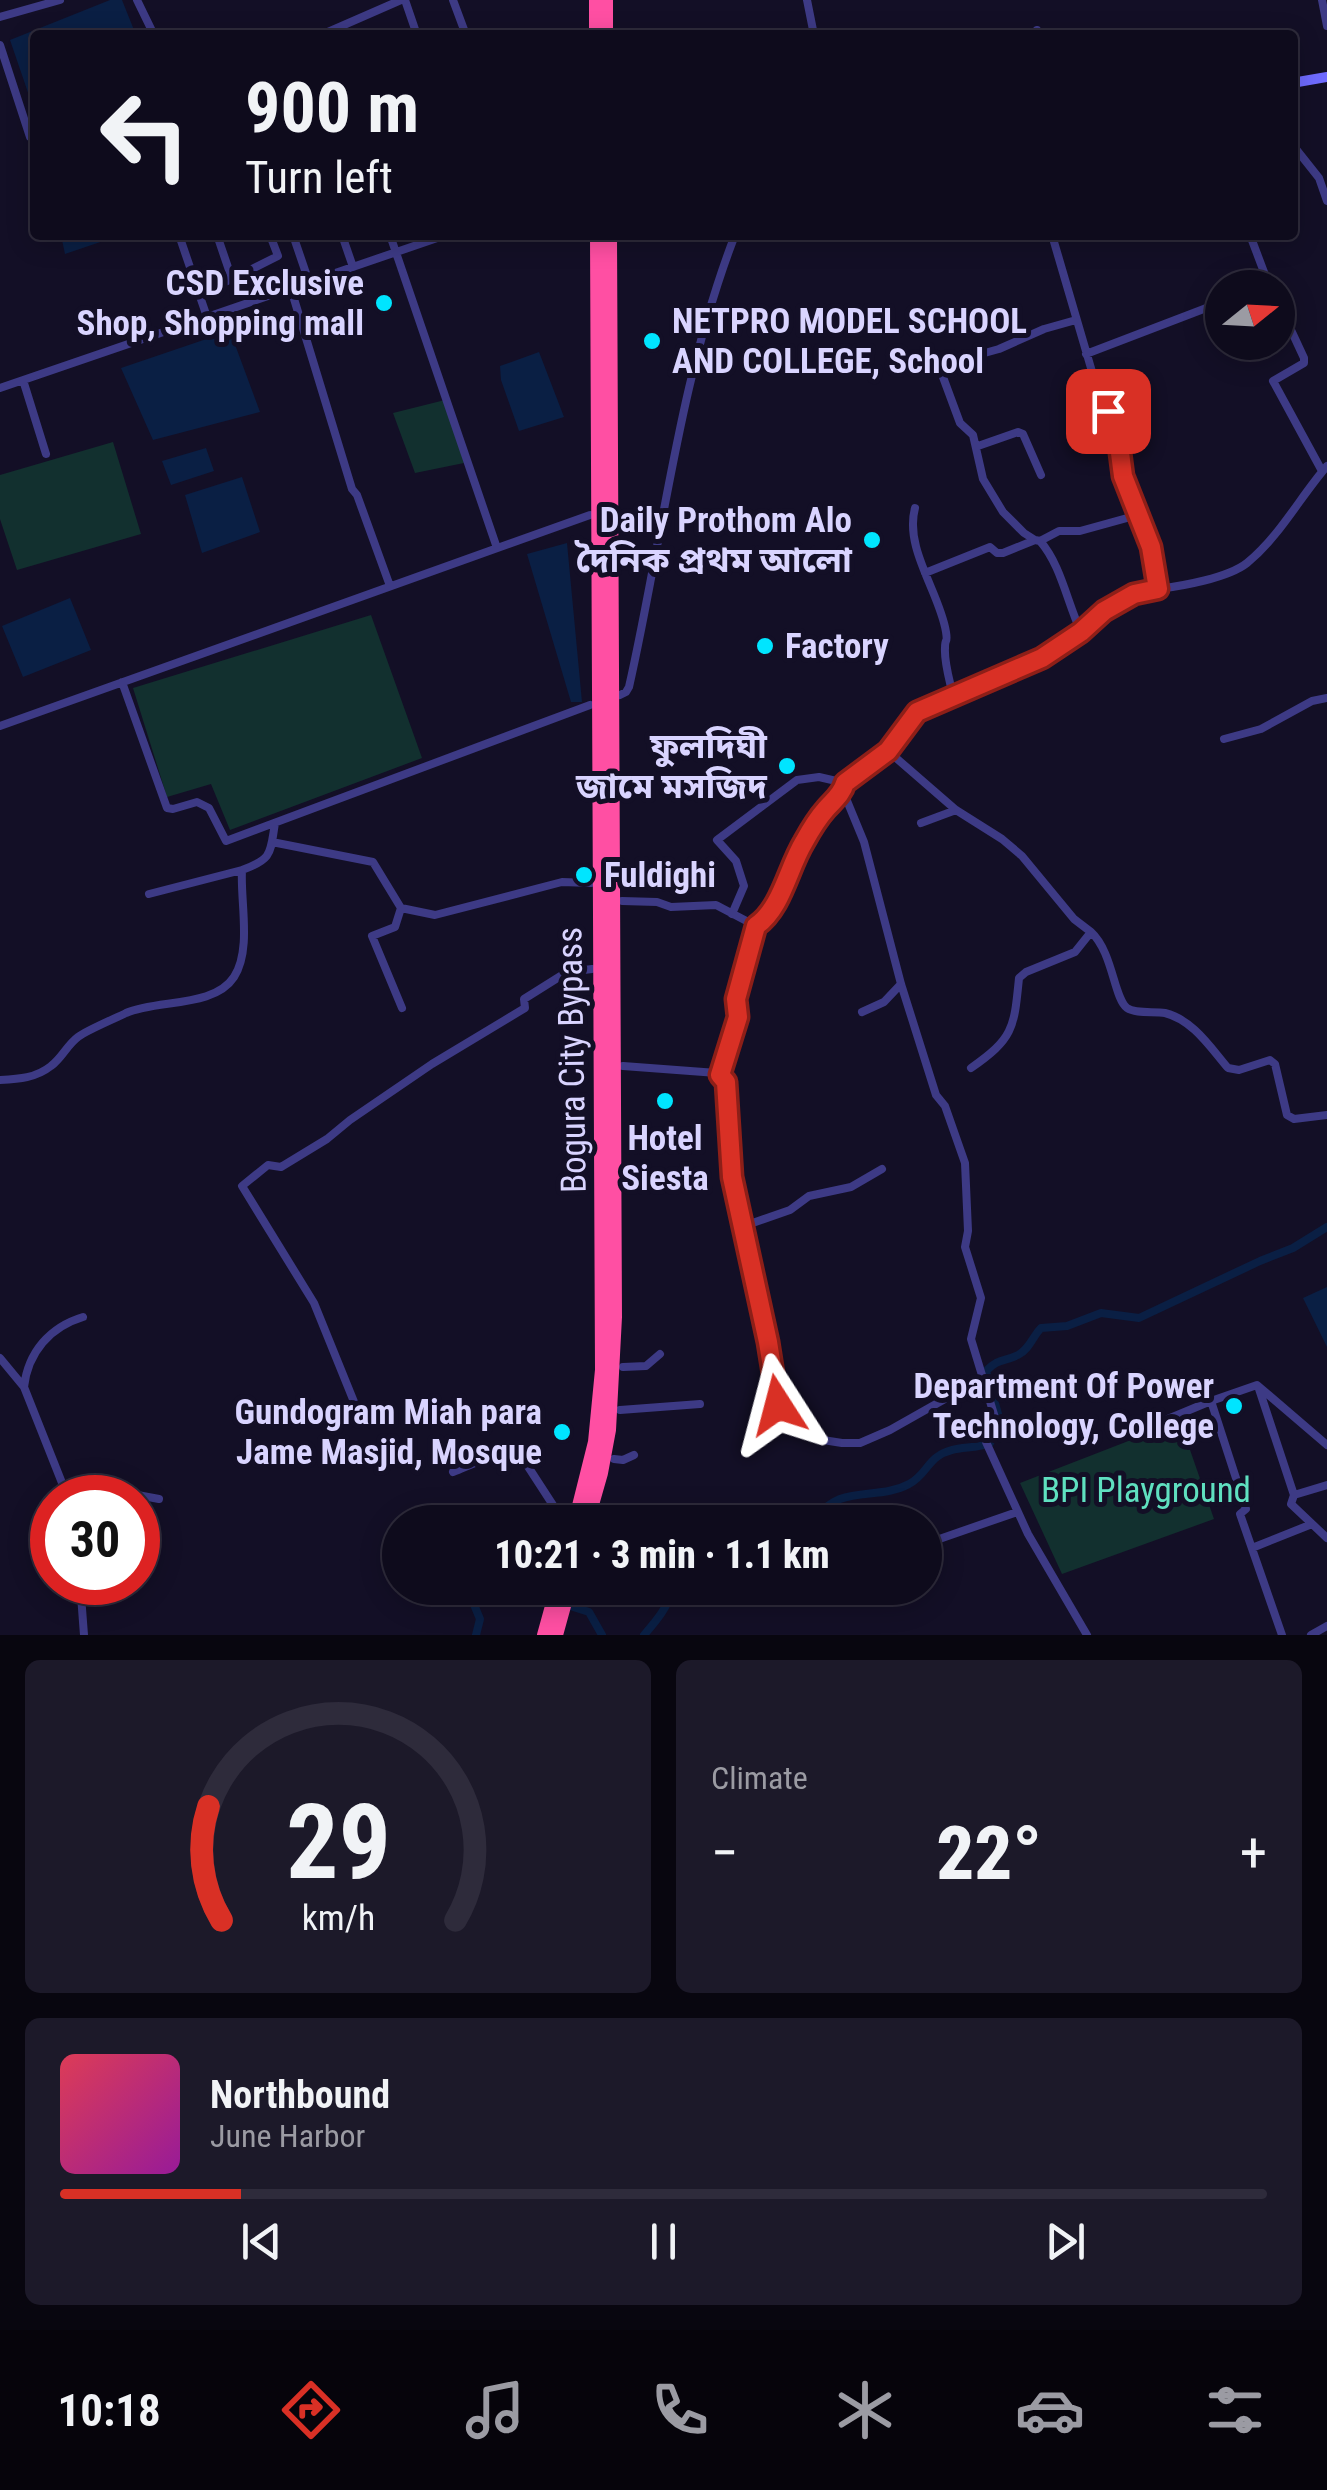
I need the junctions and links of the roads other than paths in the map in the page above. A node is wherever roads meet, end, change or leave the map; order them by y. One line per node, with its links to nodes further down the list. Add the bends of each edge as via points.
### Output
1 (60, 0): 9 (street)
2 (137, 0): 11 (street)
3 (403, 0): 12 (street); 13 (street)
4 (453, 0): 14 (street)
5 (606, 0): 16 (highway)
6 (807, 0): 17 (street)
7 (1322, 0): 10 (street)
8 (590, 4): 15 (highway)
9 (0, 17)
10 (1327, 26)
11 (152, 30)
12 (333, 30)
13 (415, 30)
14 (464, 30)
15 (595, 30)
16 (606, 30)
17 (813, 30)
18 (0, 45): 21 (street)
19 (1327, 77): 20 (main road)
20 (1298, 83)
21 (30, 137)
22 (1298, 152): 23 (street)
23 (1327, 201)
24 (182, 240): 44 (street)
25 (219, 240): 39 (street)
26 (272, 240): 39 (street, via 278,256)
27 (295, 240): 40 (street)
28 (344, 240): 37 (street)
29 (392, 240): 36 (street)
30 (430, 240): 36 (street)
31 (597, 240): 115 (highway, Bogura City Bypass, via 602,1370 595,1442)
32 (610, 240): 116 (highway, Bogura City Bypass, via 615,1333 609,1430)
33 (733, 240): 64 (street, via 699,346 629,687)
34 (1053, 240): 45 (street)
35 (1252, 240): 38 (street)
36 (396, 252): 37 (street); 58 (street)
37 (352, 267): 40 (street)
38 (1262, 270)
39 (232, 278): 41 (street)
40 (309, 282): 42 (street)
41 (210, 288)
42 (291, 288): 44 (street); 60 (street, via 352,489)
43 (1205, 308): 47 (street)
44 (207, 317): 48 (street)
45 (1076, 320): 47 (street); 50 (street, via 942,366 960,422)
46 (1295, 342): 52 (street, via 1304,363 1273,380)
47 (1086, 354): 56 (street, via 1117,430 1123,476)
48 (23, 380): 49 (street); 51 (street)
49 (0, 388)
50 (978, 446): 53 (street, via 1023,434); 57 (street, via 983,479 1003,512)
51 (46, 454)
52 (1325, 469): 61 (street, via 1245,565 1195,584)
53 (1041, 476)
54 (915, 508): 59 (street)
55 (590, 515): 58 (street)
56 (1138, 515): 57 (street, via 1059,530); 61 (street)
57 (1037, 541): 59 (street, via 1003,553 990,548); 62 (street, via 1054,558)
58 (497, 548): 60 (street)
59 (924, 573): 65 (street, via 946,634)
60 (390, 586): 63 (street)
61 (1158, 589): 62 (street, via 1119,602)
62 (1081, 632): 65 (street, via 1011,674)
63 (122, 682): 68 (street); 73 (street, via 167,808 197,802 209,808 226,842)
64 (620, 695)
65 (953, 696): 70 (street, via 917,712)
66 (1327, 698): 69 (street)
67 (590, 705): 73 (street)
68 (0, 726)
69 (1224, 739)
70 (888, 751): 71 (street); 72 (street)
71 (844, 787): 81 (street, via 819,777 796,780 717,840 736,861 744,886); 82 (street); 85 (street)
72 (956, 810): 74 (street); 83 (street, via 1022,856)
73 (275, 823): 75 (street)
74 (921, 823)
75 (272, 842): 76 (street, via 261,864); 80 (street, via 373,862)
76 (242, 870): 78 (street); 91 (street, via 240,965 226,988 129,1011 78,1036 52,1066 26,1079)
77 (591, 883): 80 (street, via 562,882 436,915)
78 (148, 894)
79 (622, 901): 81 (street, via 716,905)
80 (401, 908): 86 (street, via 395,926 372,936)
81 (732, 914): 82 (street)
82 (756, 926): 90 (street)
83 (1092, 932): 89 (street, via 1074,952 1019,978 1010,1033); 92 (street, via 1130,1010 1184,1019 1228,1068 1270,1060 1287,1115)
84 (592, 969): 105 (street, via 568,972 524,999 525,1008 327,1139 242,1186 314,1303)
85 (901, 984): 87 (street); 99 (street, via 965,1164 964,1247 981,1298 971,1339)
86 (402, 1008)
87 (862, 1012)
88 (623, 1066): 90 (street)
89 (971, 1068)
90 (720, 1075): 94 (street)
91 (0, 1080)
92 (1327, 1115)
93 (882, 1169): 94 (street, via 851,1188 809,1196)
94 (744, 1226): 99 (street, via 778,1405 797,1426 823,1440 860,1443)
95 (83, 1317): 101 (street, via 44,1337)
96 (660, 1354): 98 (street, via 646,1366)
97 (0, 1358): 101 (street)
98 (622, 1368)
99 (982, 1378): 117 (street, via 996,1421 988,1446)
100 (1257, 1385): 102 (street); 107 (street); 113 (street)
101 (24, 1387): 111 (street)
102 (1211, 1401): 106 (street); 121 (street)
103 (700, 1404): 104 (street)
104 (620, 1410)
105 (363, 1424)
106 (1134, 1433)
107 (1327, 1445)
108 (634, 1456): 109 (street)
109 (614, 1459)
110 (453, 1472): 114 (street, via 494,1456 517,1460)
111 (59, 1475)
112 (1327, 1485): 113 (street)
113 (1294, 1495): 118 (street, via 1290,1504)
114 (553, 1505)
115 (579, 1505)
116 (592, 1505)
117 (1018, 1512): 119 (street); 129 (street)
118 (1312, 1524): 120 (street); 121 (street)
119 (942, 1538)
120 (1327, 1538)
121 (1252, 1548): 130 (street)
122 (82, 1605): 126 (street)
123 (558, 1605): 124 (highway)
124 (556, 1612): 127 (highway); 128 (highway)
125 (1327, 1626): 131 (street)
126 (84, 1635)
127 (544, 1635)
128 (556, 1635)
129 (1088, 1635)
130 (1282, 1635)
131 (1311, 1635)

